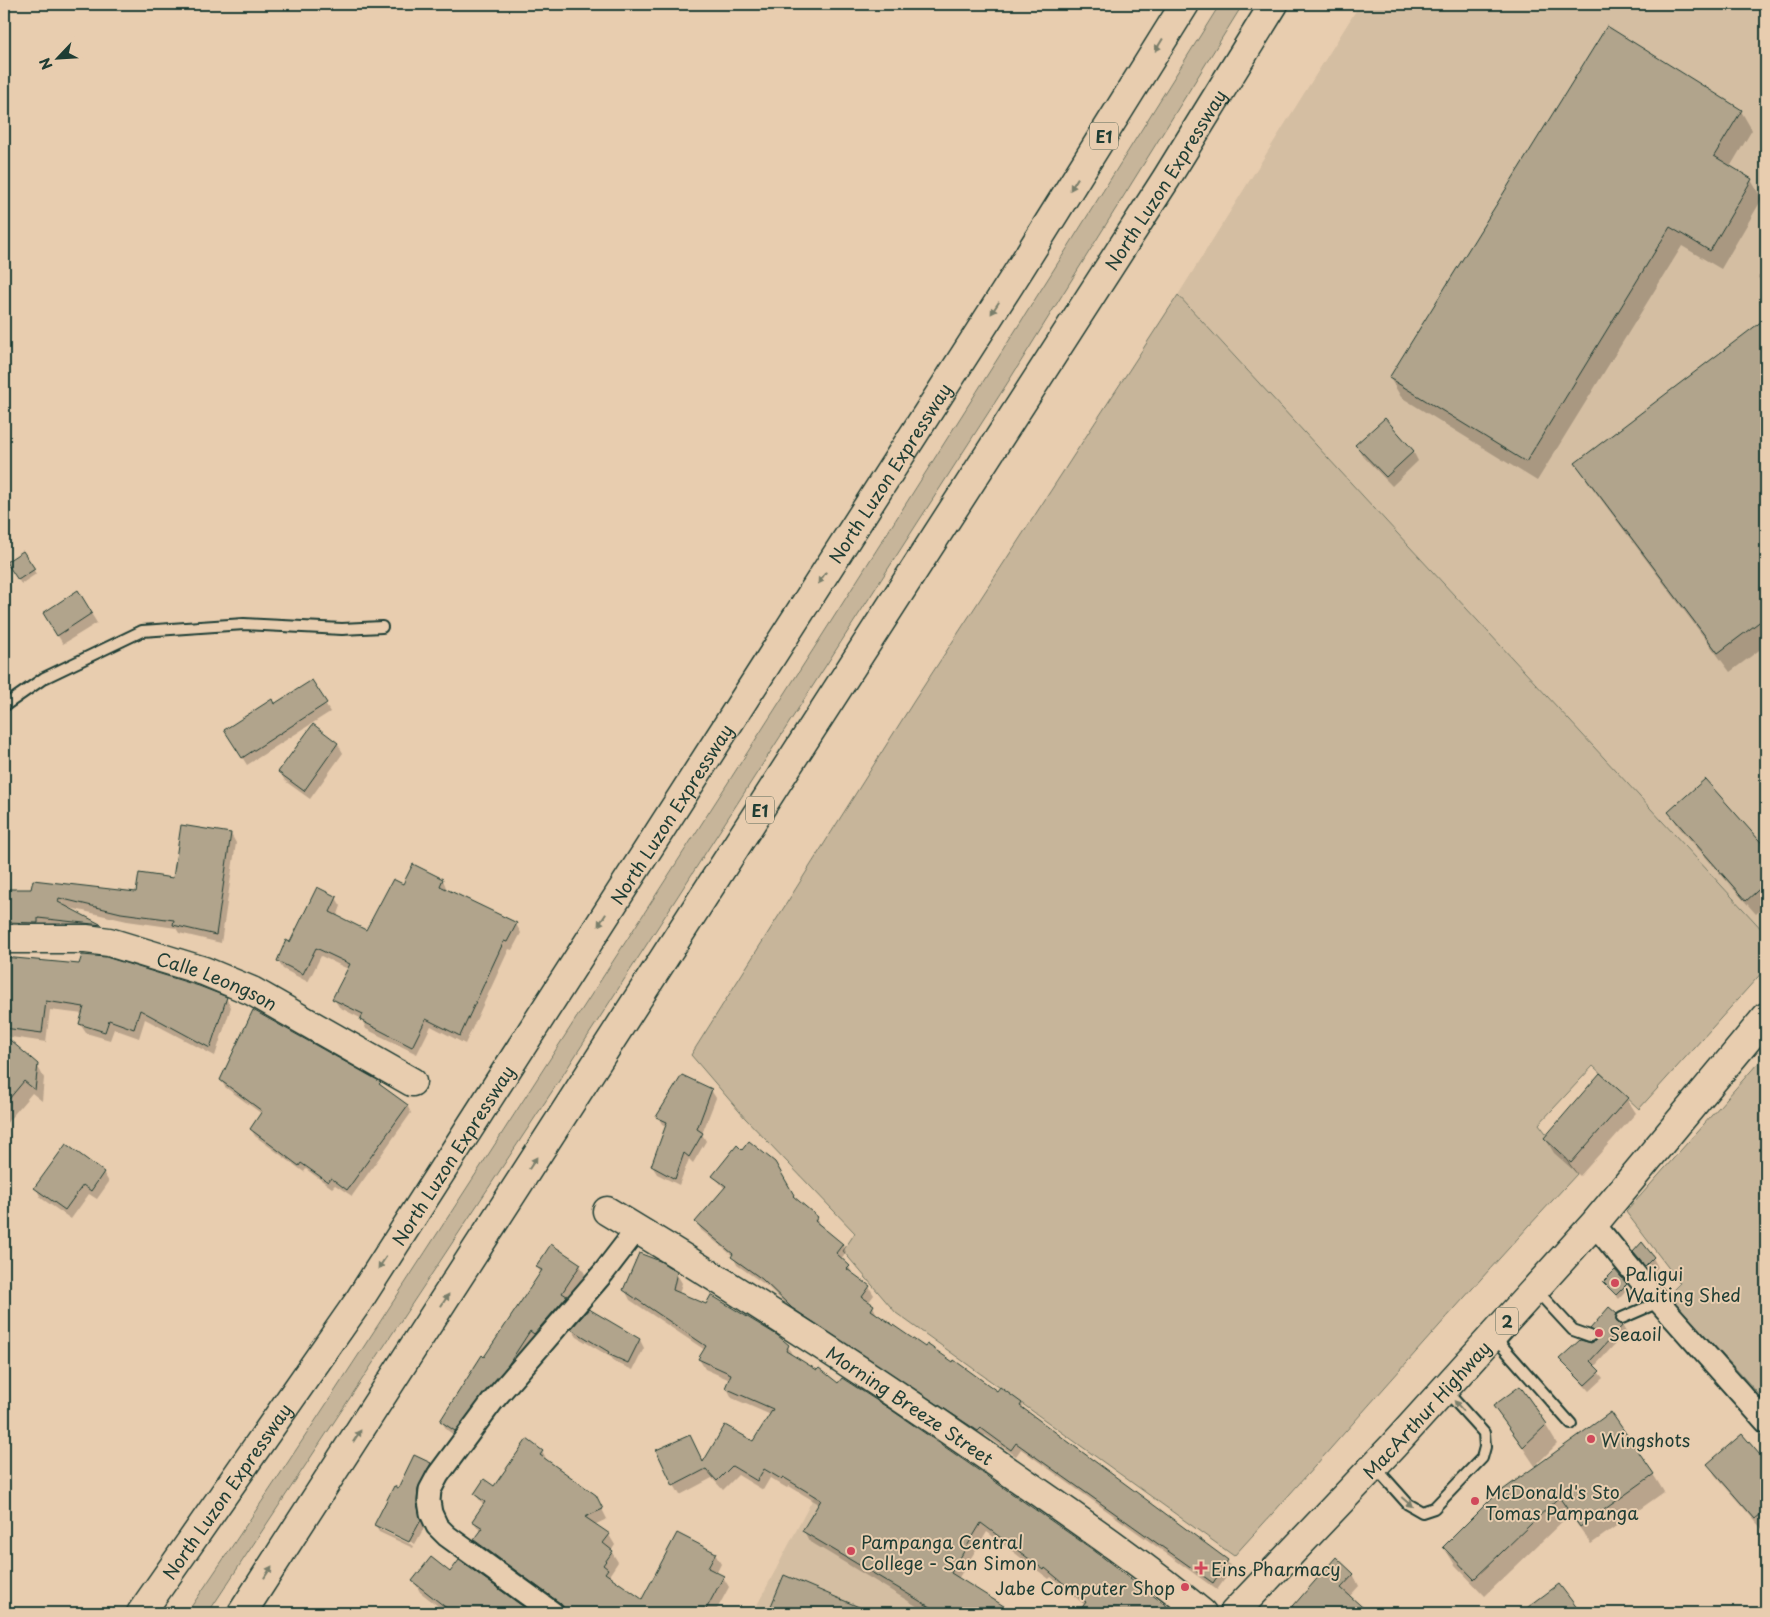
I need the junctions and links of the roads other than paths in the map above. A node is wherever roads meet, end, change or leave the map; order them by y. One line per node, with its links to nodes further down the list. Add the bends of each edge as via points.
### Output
1 (1185, 4): 20 (main road, North Luzon Expressway / E1, one-way to 20, via 1022,267 358,1302)
2 (1274, 4): 21 (main road, North Luzon Expressway / E1, one-way to 2, via 1166,179)
3 (382, 627): 4 (lane, via 342,629 244,624 142,631 44,678)
4 (4, 706)
5 (4, 939): 7 (main road, Calle Leongson, via 109,942 204,970 252,991)
6 (1766, 1017): 9 (main road, MacArthur Highway / 2)
7 (412, 1082)
8 (607, 1211): 10 (main road, Morning Breeze Street)
9 (1594, 1224): 11 (main road, MacArthur Highway / 2); 12 (street)
10 (637, 1229): 22 (street, via 461,1441 430,1490 431,1513 447,1536); 23 (main road, Morning Breeze Street, via 774,1314 940,1424 1166,1582)
11 (1535, 1289): 14 (main road, MacArthur Highway / 2); 15 (lane, via 1573,1330)
12 (1659, 1302): 13 (lane); 17 (street)
13 (1622, 1318)
14 (1493, 1336): 16 (main road, MacArthur Highway / 2); 18 (lane)
15 (1590, 1336)
16 (1444, 1389): 19 (main road, MacArthur Highway / 2); 19 (lane, one-way to 16, via 1408,1504 1422,1512 1434,1508 1482,1458 1486,1447 1484,1433)
17 (1766, 1422)
18 (1572, 1424)
19 (1374, 1466): 24 (main road, MacArthur Highway / 2)
20 (142, 1613)
21 (242, 1613)
22 (553, 1613)
23 (1202, 1613)
24 (1234, 1613)

